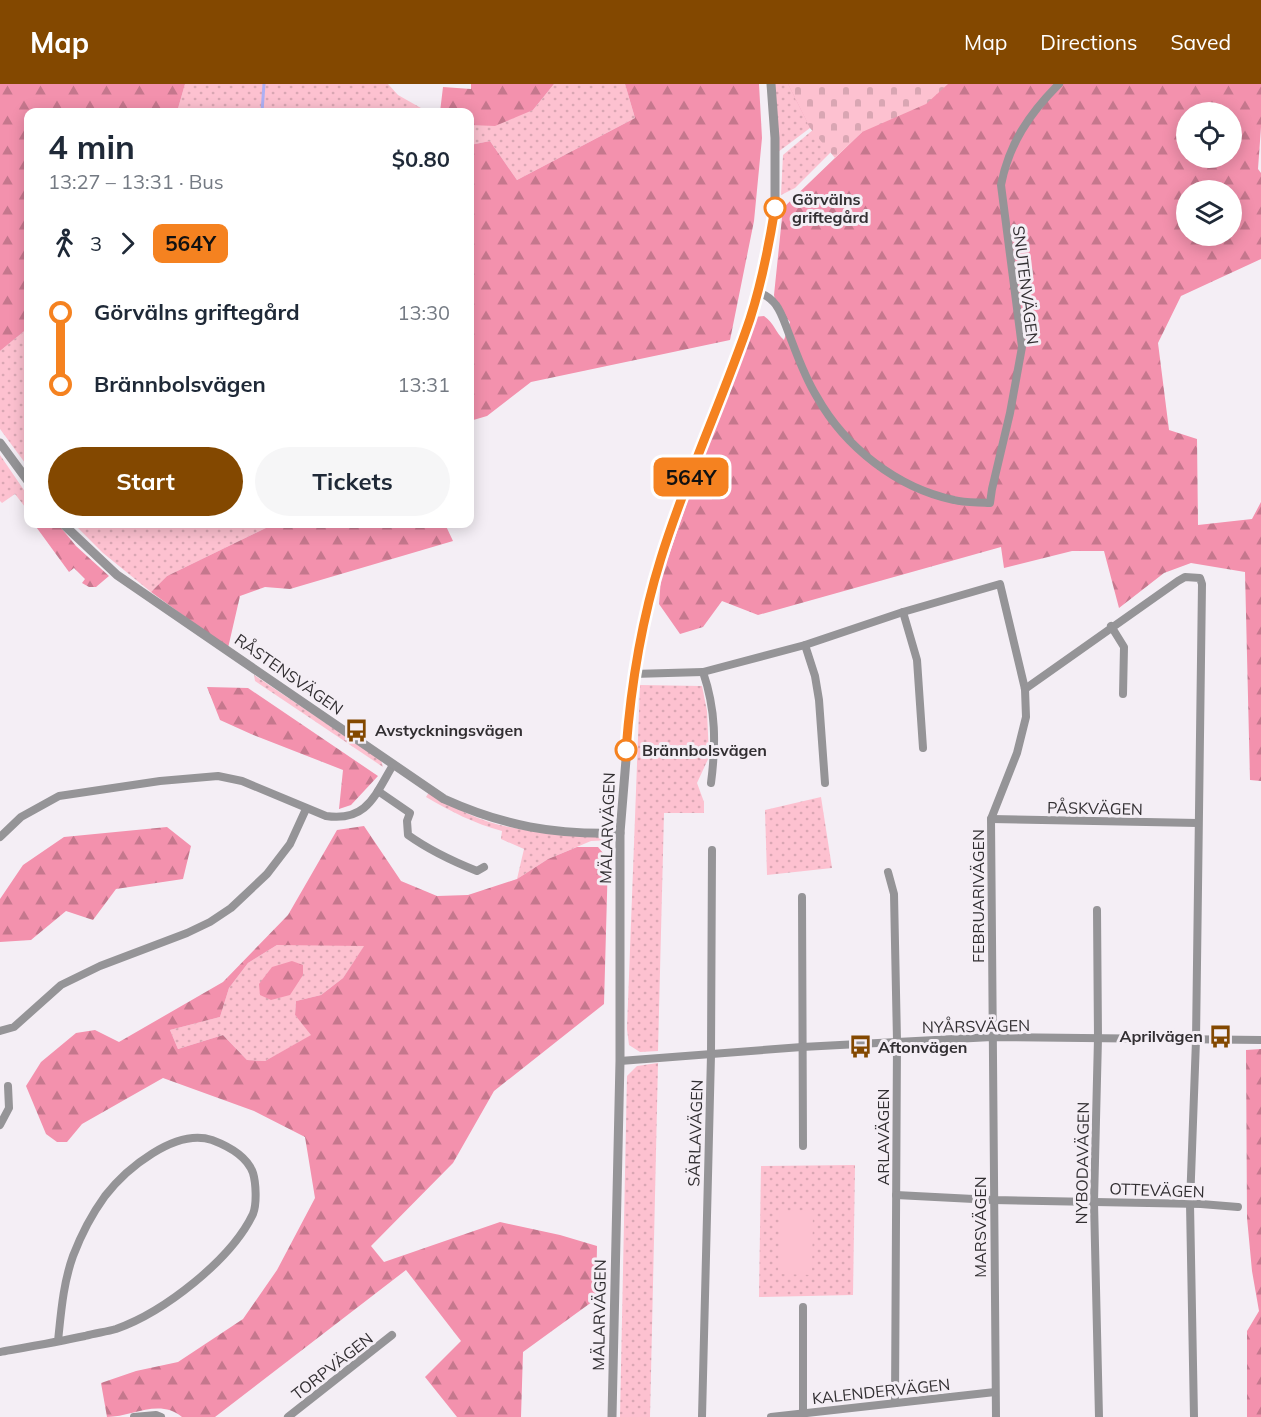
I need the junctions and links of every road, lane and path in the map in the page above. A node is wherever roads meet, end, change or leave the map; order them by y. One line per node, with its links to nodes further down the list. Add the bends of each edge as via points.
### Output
1 (771, 84): 3 (street, MÄLARVÄGEN, via 775,208)
2 (1059, 84): 3 (street, SNUTENVÄGEN, via 1018,134 1001,185 1022,347 990,503 954,500 920,489 861,452 817,398 775,304)
3 (757, 292): 11 (street, MÄLARVÄGEN, via 661,558)
4 (0, 442): 5 (street)
5 (24, 475)
6 (67, 528): 15 (street, RÅSTENSVÄGEN, via 125,580)
7 (903, 612): 9 (street); 12 (street, FEBRUARIVÄGEN, via 1000,584); 14 (street, via 916,660)
8 (1112, 626): 12 (street); 13 (street, via 1124,647); 21 (street, via 1185,577 1200,578)
9 (805, 645): 10 (street); 17 (street, via 819,700)
10 (704, 672): 11 (street); 16 (street, via 715,730)
11 (633, 674): 22 (street, MÄLARVÄGEN)
12 (1025, 689): 20 (street, FEBRUARIVÄGEN, via 1024,731)
13 (1123, 694)
14 (923, 748)
15 (393, 765): 18 (street); 22 (street, RÅSTENSVÄGEN, via 444,799 494,820 543,830)
16 (711, 783)
17 (825, 783)
18 (378, 791): 19 (street, via 368,805 341,818); 25 (street, via 410,813 408,836 452,861 477,871)
19 (306, 809): 23 (street, via 242,781 218,776 160,781 59,796 21,817); 29 (street, via 290,844 267,874 231,908 186,933 60,986 14,1027)
20 (992, 819): 21 (street, PÅSKVÄGEN); 30 (street, FEBRUARIVÄGEN)
21 (1198, 823): 32 (street)
22 (620, 833): 37 (street, MÄLARVÄGEN)
23 (0, 837)
24 (712, 850): 36 (street, SÄRLAVÄGEN)
25 (484, 867)
26 (888, 872): 34 (street, ARLAVÄGEN, via 894,894)
27 (802, 897): 35 (street)
28 (1097, 910): 31 (street, NYBODAVÄGEN)
29 (0, 1032)
30 (992, 1037): 31 (street, NYÅRSVÄGEN); 34 (street, NYÅRSVÄGEN); 42 (street, MARSVÄGEN)
31 (1098, 1038): 32 (street, NYÅRSVÄGEN); 43 (street, NYBODAVÄGEN)
32 (1196, 1040): 33 (street, NYÅRSVÄGEN); 44 (street)
33 (1261, 1040)
34 (897, 1041): 35 (street, NYÅRSVÄGEN); 41 (street, ARLAVÄGEN)
35 (802, 1047): 36 (street, NYÅRSVÄGEN); 40 (street)
36 (711, 1055): 37 (street, NYÅRSVÄGEN); 57 (street, SÄRLAVÄGEN)
37 (620, 1061): 56 (street, MÄLARVÄGEN)
38 (8, 1086): 39 (street, via 9,1108)
39 (0, 1125)
40 (803, 1146)
41 (896, 1195): 42 (street, OTTEVÄGEN); 51 (street, ARLAVÄGEN)
42 (993, 1200): 43 (street, OTTEVÄGEN); 50 (street, MARSVÄGEN)
43 (1094, 1202): 44 (street, OTTEVÄGEN); 60 (street, NYBODAVÄGEN)
44 (1190, 1204): 45 (street, OTTEVÄGEN); 61 (street)
45 (1238, 1207)
46 (803, 1307): 52 (street)
47 (392, 1335): 55 (street, TORPVÄGEN)
48 (58, 1341): 48 (street, via 116,1329 164,1305 203,1275 241,1233 254,1212 253,1173 242,1156 227,1145 186,1138 158,1149 106,1195 84,1229 73,1257 64,1288); 49 (street)
49 (0, 1352)
50 (995, 1392): 51 (street, KALENDERVÄGEN); 59 (street, MARSVÄGEN)
51 (895, 1403): 52 (street, KALENDERVÄGEN)
52 (803, 1413): 58 (street, KALENDERVÄGEN)
53 (134, 1417): 54 (street)
54 (160, 1417)
55 (288, 1417)
56 (612, 1417)
57 (702, 1417)
58 (771, 1417)
59 (996, 1417)
60 (1099, 1417)
61 (1194, 1417)

